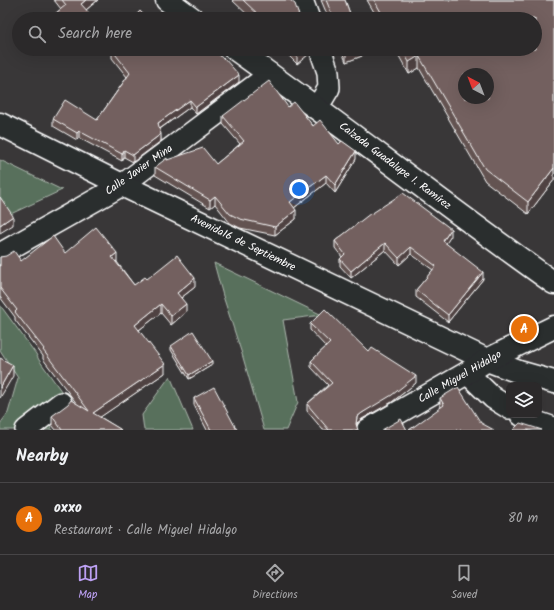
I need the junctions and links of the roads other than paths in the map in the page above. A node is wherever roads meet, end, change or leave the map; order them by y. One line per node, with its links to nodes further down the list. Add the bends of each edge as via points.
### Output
1 (167, 0): 3 (main road)
2 (302, 0): 4 (street)
3 (183, 12)
4 (306, 12)
5 (245, 56): 7 (main road, Calzada Guadalupe I. Ramírez)
6 (322, 56): 8 (street, via 328,72 329,88)
7 (270, 74): 8 (main road, Calzada Guadalupe I. Ramírez); 10 (street, Calle Javier Mina)
8 (317, 108): 12 (main road, Calzada Guadalupe I. Ramírez)
9 (0, 124): 10 (main road, Avenida16 de Septiembre)
10 (122, 185): 11 (street, Calle Javier Mina); 14 (main road, Avenida16 de Septiembre)
11 (0, 254)
12 (554, 284)
13 (554, 327): 14 (main road, Calle Miguel Hidalgo)
14 (487, 360): 15 (main road, Calle Miguel Hidalgo); 16 (main road)
15 (467, 373): 18 (street, via 493,398); 22 (main road, Calle Miguel Hidalgo)
16 (554, 382)
17 (61, 403): 21 (street)
18 (506, 406)
19 (526, 418): 20 (street)
20 (554, 428)
21 (26, 430)
22 (368, 430)

